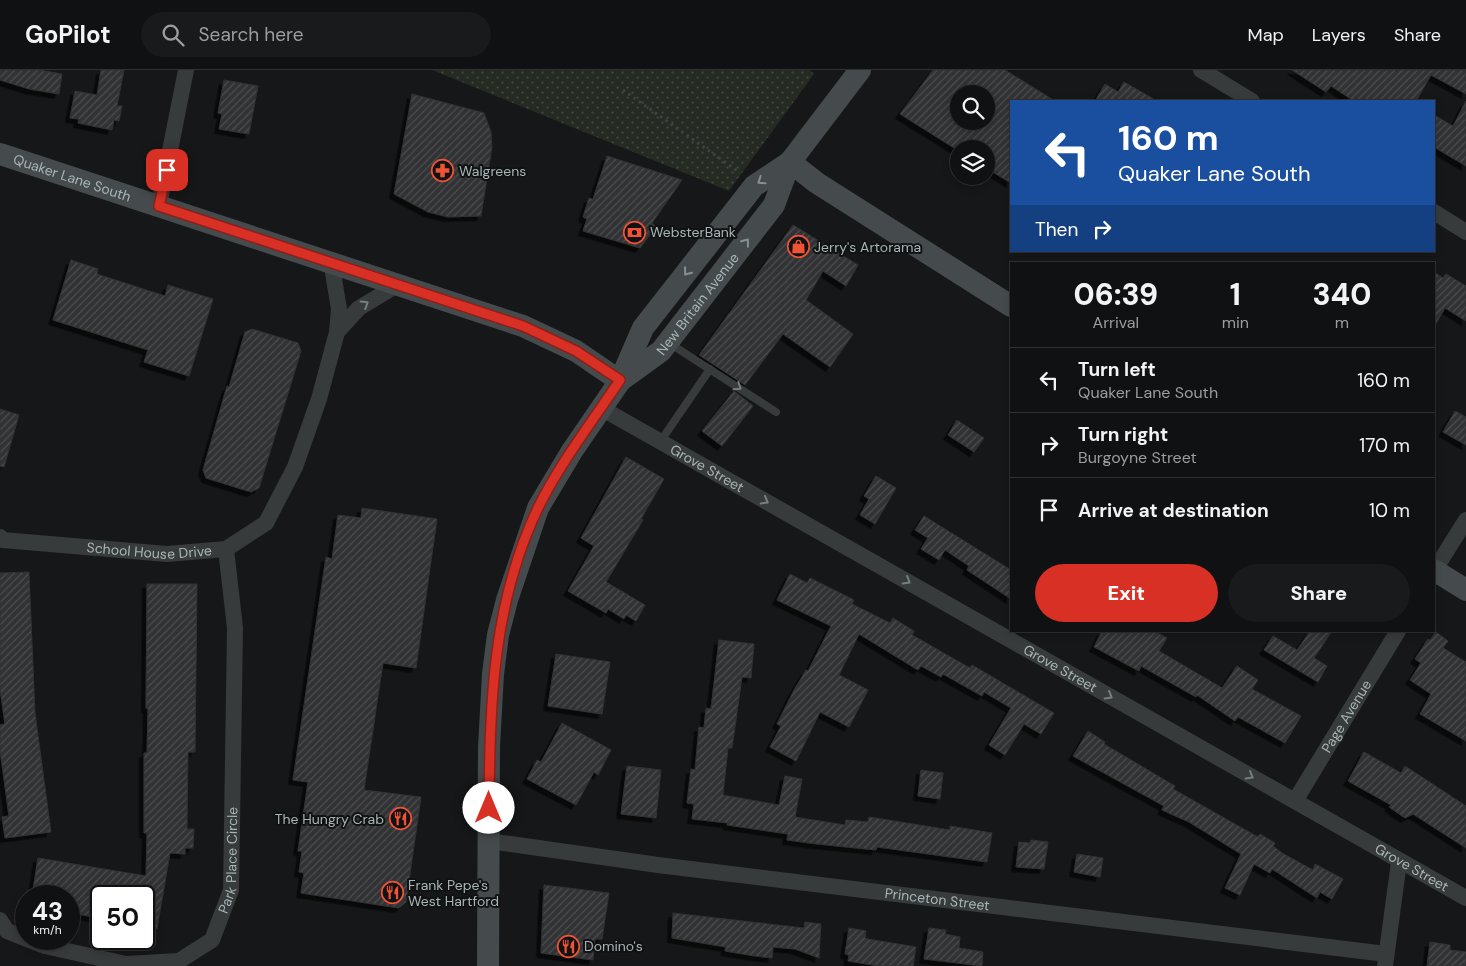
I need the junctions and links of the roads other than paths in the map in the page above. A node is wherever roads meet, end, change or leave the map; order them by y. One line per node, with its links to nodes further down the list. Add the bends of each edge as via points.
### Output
1 (186, 70): 7 (street)
2 (860, 70): 6 (main road, New Britain Avenue)
3 (1201, 70): 4 (street)
4 (1250, 100)
5 (0, 154): 7 (main road, Quaker Lane South)
6 (790, 162): 12 (main road, via 817,183); 14 (main road, New Britain Avenue, one-way to 6, via 774,205); 16 (main road, New Britain Avenue, one-way to 16, via 754,186 738,206 643,328)
7 (159, 206): 10 (main road, Quaker Lane South)
8 (1435, 213): 9 (street)
9 (1466, 232)
10 (331, 261): 11 (main road, Quaker Lane South); 13 (street, School House Drive)
11 (399, 284): 13 (street, School House Drive, one-way to 11, via 359,308); 16 (main road, Quaker Lane South, via 550,337)
12 (1010, 305)
13 (338, 332): 22 (street, School House Drive, via 319,399 291,475 266,523)
14 (668, 342): 15 (lane); 16 (main road, New Britain Avenue, via 661,351)
15 (710, 370): 18 (lane, one-way to 18); 19 (lane)
16 (620, 380): 17 (main road, New Britain Avenue)
17 (601, 408): 19 (street, Grove Street); 28 (main road, New Britain Avenue, via 538,508 506,600 493,674)
18 (776, 412)
19 (660, 442): 27 (street, Grove Street, one-way to 27)
20 (1466, 520): 23 (street)
21 (0, 537): 22 (street, School House Drive, via 4,540 167,554)
22 (226, 549): 31 (street, Park Place Circle, via 235,628 231,890 212,940 179,961 126,964 45,946 7,931)
23 (1435, 568)
24 (1435, 571): 25 (main road)
25 (1466, 590)
26 (1397, 632): 27 (street, Page Avenue)
27 (1295, 802): 29 (street, Grove Street)
28 (489, 841): 32 (street, Princeton Street); 33 (main road, New Britain Avenue)
29 (1399, 862): 30 (street, Grove Street); 32 (street)
30 (1466, 898)
31 (0, 920)
32 (1385, 960)
33 (488, 966)

